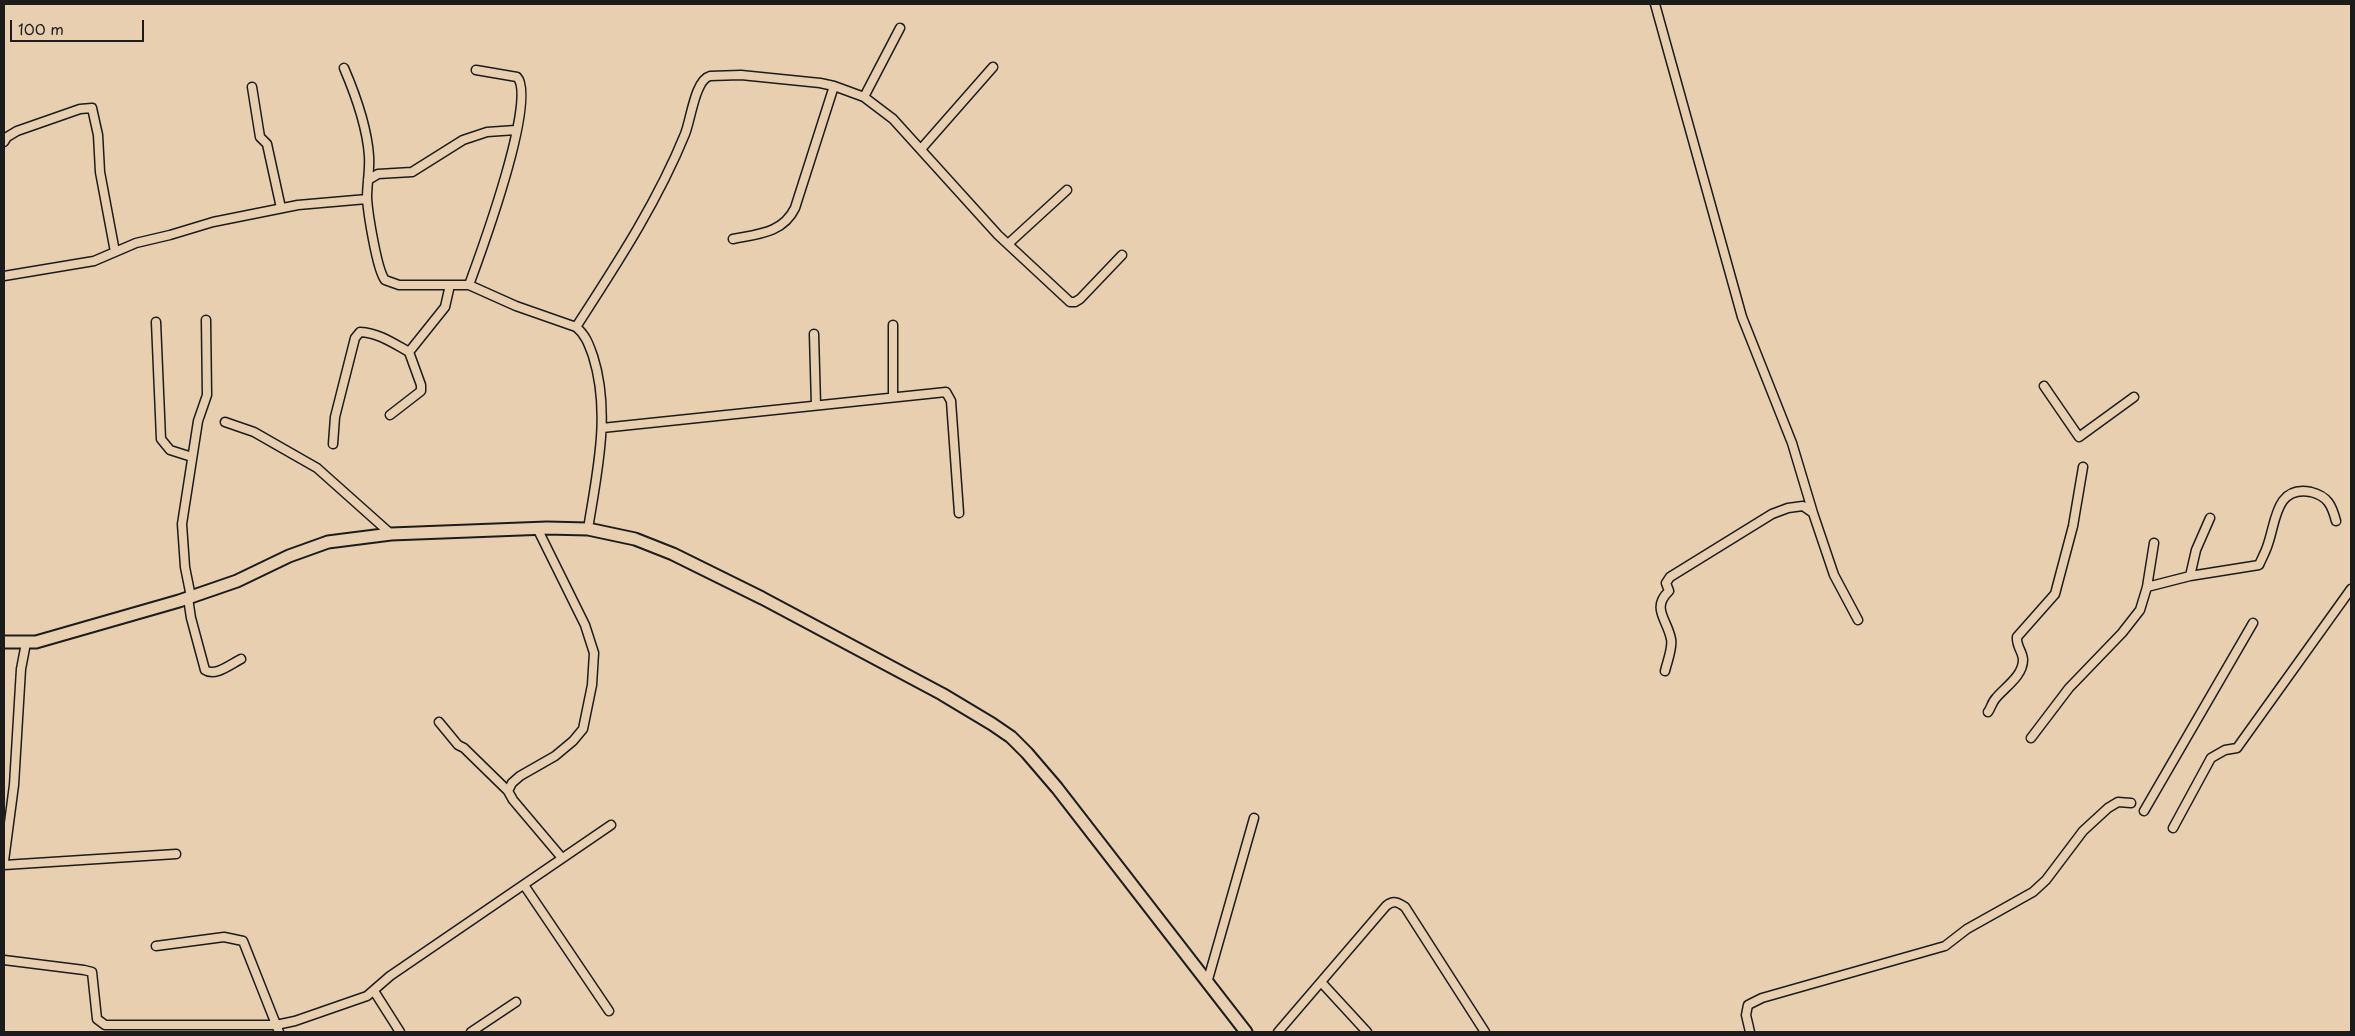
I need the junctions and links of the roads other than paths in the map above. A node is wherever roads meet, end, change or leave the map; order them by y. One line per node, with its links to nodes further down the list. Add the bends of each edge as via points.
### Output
1 (1654, 4): 40 (street, via 1742,317 1792,443)
2 (900, 28): 8 (street)
3 (993, 67): 11 (street)
4 (344, 68): 12 (street, via 363,124 369,157)
5 (476, 70): 9 (street, via 512,75 520,80 523,89)
6 (834, 86): 8 (street); 16 (street, via 790,219 778,228); 26 (street, via 741,75 710,76 702,80 683,140 646,216)
7 (252, 87): 15 (street, via 260,137 267,144)
8 (864, 98): 11 (street, via 893,119)
9 (516, 130): 12 (street, via 487,132 462,140 412,172 378,174); 22 (street, via 490,229)
10 (4, 142): 18 (street, via 16,131 80,108 92,108)
11 (921, 149): 17 (street)
12 (368, 180): 14 (street)
13 (1067, 190): 17 (street)
14 (367, 198): 15 (street); 21 (street, via 377,256 385,280 399,285)
15 (281, 208): 18 (street, via 213,222)
16 (733, 238)
17 (1008, 244): 19 (street, via 1072,302 1080,299)
18 (115, 252): 20 (street, via 85,263)
19 (1122, 255)
20 (4, 276)
21 (450, 285): 22 (street); 28 (street, via 445,307)
22 (469, 285): 26 (street)
23 (206, 320): 37 (street, via 208,395 198,421)
24 (156, 322): 37 (street, via 161,440 170,450)
25 (893, 325): 30 (street)
26 (576, 327): 35 (street, via 588,341 595,362)
27 (814, 334): 32 (street)
28 (409, 352): 33 (street, via 421,391); 36 (street, via 384,337 367,332 360,332 355,338 335,416)
29 (2044, 386): 31 (street, via 2079,437)
30 (893, 397): 32 (street); 39 (street, via 948,394)
31 (2134, 397)
32 (816, 405): 35 (street)
33 (390, 415)
34 (225, 422): 45 (street, via 254,432 316,468)
35 (602, 428): 44 (street)
36 (333, 444)
37 (192, 457): 50 (street, via 181,536)
38 (2083, 467): 57 (street, via 2073,526 2055,594 2016,637 2023,659 2021,668)
39 (959, 513)
40 (1812, 513): 51 (street, via 1838,584); 56 (street, via 1803,506 1772,514 1670,577 1666,583 1669,590 1661,598 1660,607 1672,640)
41 (2210, 518): 47 (street, via 2196,550)
42 (2336, 521): 47 (street, via 2324,496 2305,491 2293,492 2276,513 2259,565)
43 (537, 528): 44 (street); 45 (street); 60 (street, via 585,625 594,653 592,684 583,729 555,756 520,776)
44 (588, 529): 74 (street, via 635,540 673,554 762,598 992,724 1043,771)
45 (391, 534): 50 (street, via 328,542)
46 (2154, 543): 48 (street)
47 (2190, 576): 48 (street)
48 (2146, 587): 59 (street, via 2140,610 2134,618 2069,688)
49 (2351, 589): 65 (street, via 2237,748 2211,758)
50 (189, 598): 54 (street); 55 (street, via 204,670 210,673 218,671)
51 (1858, 620)
52 (2253, 623): 62 (street)
53 (4, 642): 54 (street)
54 (26, 643): 68 (street)
55 (241, 659)
56 (1665, 671)
57 (1988, 712)
58 (439, 722): 60 (street, via 458,745)
59 (2031, 738)
60 (508, 791): 67 (street)
61 (2131, 803): 85 (street, via 2118,802 2108,808 2083,832 2033,892 1967,929 1945,946 1762,998 1748,1005 1746,1014)
62 (2144, 811)
63 (1254, 818): 74 (street)
64 (611, 824): 67 (street)
65 (2173, 828)
66 (176, 854): 69 (street)
67 (562, 858): 70 (street)
68 (4, 861)
69 (4, 865)
70 (524, 885): 75 (street, via 390,976); 77 (street)
71 (156, 946): 78 (street, via 224,937 243,941)
72 (4, 960): 78 (street, via 92,972 97,1019 105,1025)
73 (1321, 982): 82 (street); 83 (street); 84 (street, via 1386,906 1397,902 1405,907)
74 (1207, 983): 81 (street)
75 (374, 992): 78 (street); 79 (street)
76 (516, 1002): 80 (street)
77 (609, 1011)
78 (278, 1028)
79 (400, 1032)
80 (471, 1032)
81 (1246, 1032)
82 (1278, 1032)
83 (1367, 1032)
84 (1485, 1032)
85 (1750, 1032)

